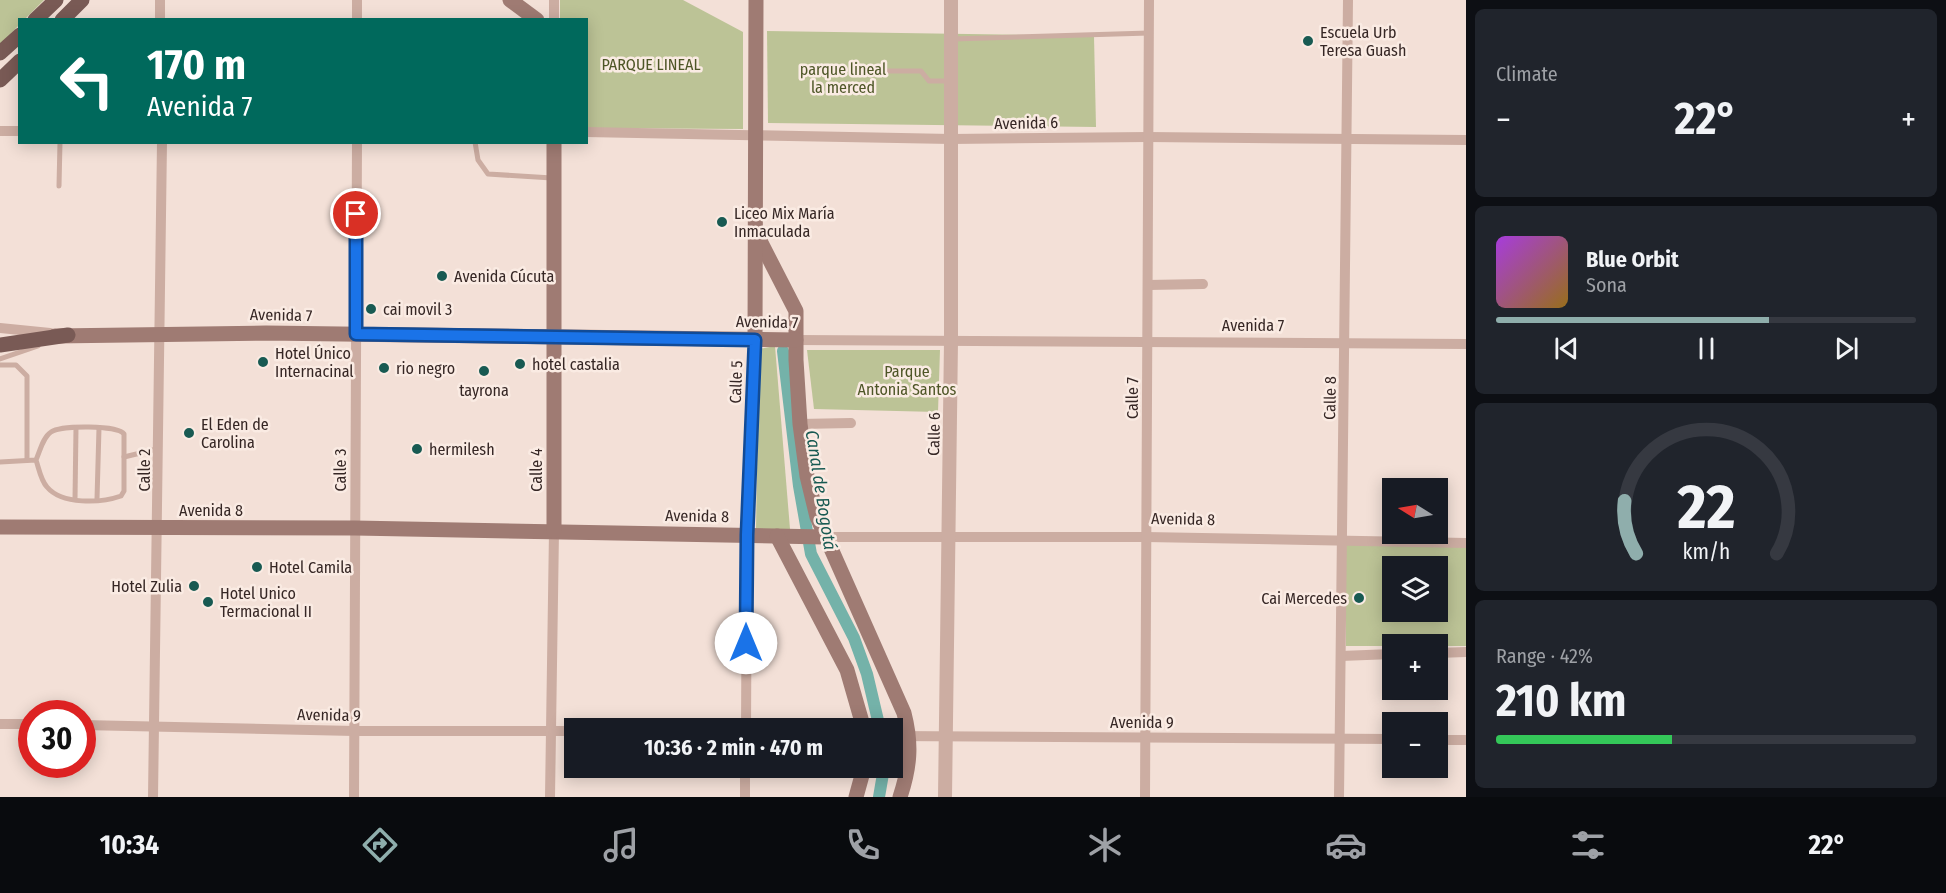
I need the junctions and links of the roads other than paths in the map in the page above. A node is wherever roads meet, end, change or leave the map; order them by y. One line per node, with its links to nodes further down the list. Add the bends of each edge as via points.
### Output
1 (56, 0): 11 (main road)
2 (82, 0): 12 (main road)
3 (160, 0): 13 (street)
4 (357, 0): 14 (street)
5 (510, 0): 15 (main road)
6 (554, 0): 16 (street)
7 (756, 0): 28 (main road, Calle 5)
8 (951, 0): 19 (street, Calle 6)
9 (1149, 0): 17 (street, Calle 7)
10 (1348, 0): 31 (street, Calle 8)
11 (37, 18)
12 (64, 18)
13 (160, 18)
14 (357, 18)
15 (534, 18)
16 (554, 18)
17 (1149, 33): 19 (lane); 29 (street, Calle 7)
18 (18, 36): 20 (main road)
19 (951, 39): 24 (street, Calle 6)
20 (0, 53)
21 (18, 63): 23 (main road)
22 (868, 71): 24 (lane, via 921,71 929,81)
23 (0, 80)
24 (951, 81): 30 (street, Calle 6)
25 (18, 130): 26 (street)
26 (0, 131)
27 (588, 132): 28 (street, Avenida 6)
28 (757, 134): 30 (street, Avenida 6); 40 (main road, Calle 5)
29 (1148, 137): 30 (street, Avenida 6); 31 (street, Avenida 6); 42 (street, Calle 7)
30 (951, 139): 51 (street, Calle 6)
31 (1348, 140): 32 (street, Avenida 6); 53 (street, Calle 8)
32 (1466, 140)
33 (60, 144): 39 (lane)
34 (162, 144): 44 (street, Calle 2)
35 (357, 144): 45 (street, Calle 3)
36 (475, 144): 38 (lane, via 478,160 488,174)
37 (554, 144): 38 (main road, Calle 4)
38 (554, 178): 48 (main road, Calle 4)
39 (59, 186)
40 (758, 237): 49 (main road, Calle 5); 50 (main road, via 796,311)
41 (1203, 284): 42 (street)
42 (1148, 285): 52 (street, Calle 7)
43 (0, 327): 46 (street, Avenida 7)
44 (159, 333): 45 (main road, Avenida 7); 46 (main road, Avenida 7); 62 (street, Calle 2)
45 (356, 334): 48 (main road, Avenida 7); 71 (street, Calle 3)
46 (68, 335): 47 (main road, Avenida 7); 55 (main road); 56 (lane)
47 (0, 337)
48 (554, 337): 49 (main road, Avenida 7); 72 (main road, Calle 4)
49 (755, 340): 50 (main road, Avenida 7); 73 (street, Calle 5)
50 (795, 340): 51 (street, Avenida 7); 59 (main road)
51 (951, 342): 52 (street, Avenida 7); 76 (street, Calle 6)
52 (1148, 342): 53 (street, Avenida 7); 77 (street, Calle 7)
53 (1346, 343): 54 (street, Avenida 7); 78 (street, Calle 8)
54 (1466, 344)
55 (0, 345)
56 (0, 359)
57 (0, 365): 64 (lane, via 16,365 27,376)
58 (851, 423): 59 (street)
59 (800, 424): 75 (main road)
60 (76, 428): 61 (lane); 65 (lane, via 50,432); 67 (lane)
61 (99, 429): 63 (lane, via 122,430); 68 (lane)
62 (159, 448): 63 (lane); 70 (street, Calle 2)
63 (124, 457): 68 (lane, via 121,496)
64 (27, 460): 65 (lane); 66 (lane)
65 (36, 460): 67 (lane, via 45,485 55,495)
66 (0, 462)
67 (75, 499): 68 (lane)
68 (97, 499)
69 (0, 527): 70 (main road, Avenida 8)
70 (159, 528): 71 (main road, Avenida 8); 90 (street, Calle 2)
71 (355, 528): 72 (main road, Avenida 8); 91 (street, Calle 3)
72 (554, 531): 73 (main road, Avenida 8); 92 (street, Calle 4)
73 (747, 535): 74 (main road, Avenida 8); 84 (street, Calle 5)
74 (777, 536): 75 (main road, Avenida 8); 85 (main road, via 847,670)
75 (812, 537): 76 (street, Avenida 8); 86 (main road, via 892,681)
76 (949, 537): 77 (street, Avenida 8); 95 (street, Calle 6)
77 (1146, 537): 78 (street, Avenida 8); 96 (street, Calle 7)
78 (1343, 540): 79 (street, Avenida 8); 83 (street, Calle 8)
79 (1466, 543)
80 (1466, 652): 81 (street)
81 (1448, 653)
82 (1382, 654): 83 (street)
83 (1341, 656): 97 (street, Calle 8)
84 (746, 718)
85 (861, 718)
86 (897, 718)
87 (0, 724): 88 (street)
88 (18, 724)
89 (96, 725): 90 (street, Avenida 9)
90 (154, 725): 91 (street, Avenida 9); 104 (street, Calle 2)
91 (354, 731): 92 (street, Avenida 9); 105 (street, Calle 3)
92 (549, 731): 93 (street, Avenida 9); 106 (street, Calle 4)
93 (564, 731)
94 (903, 736): 95 (street, Avenida 9)
95 (946, 736): 96 (street, Avenida 9); 110 (street, Calle 6)
96 (1145, 738): 97 (street, Avenida 9); 111 (street, Calle 7)
97 (1339, 739): 98 (street, Avenida 9); 112 (street, Calle 8)
98 (1382, 740)
99 (1448, 740): 100 (street)
100 (1466, 740)
101 (903, 752): 109 (main road, via 908,773)
102 (745, 778): 107 (street)
103 (861, 778): 108 (main road)
104 (153, 797)
105 (354, 797)
106 (550, 797)
107 (745, 797)
108 (856, 797)
109 (900, 797)
110 (945, 797)
111 (1145, 797)
112 (1339, 797)

